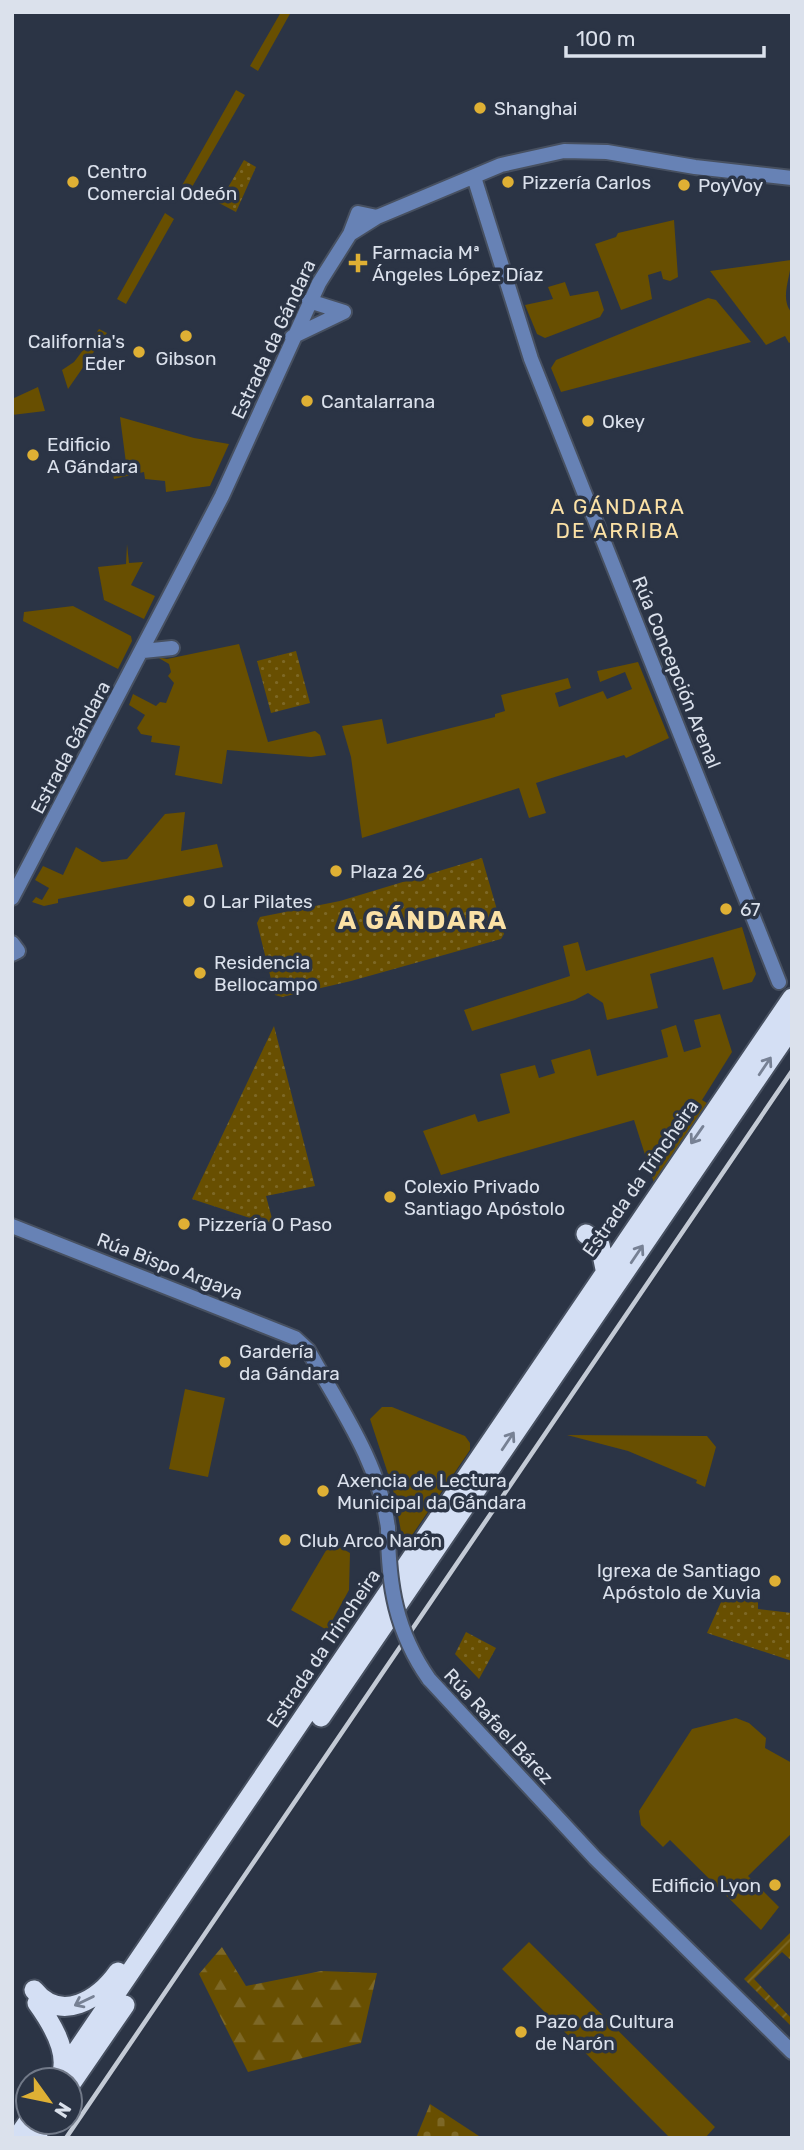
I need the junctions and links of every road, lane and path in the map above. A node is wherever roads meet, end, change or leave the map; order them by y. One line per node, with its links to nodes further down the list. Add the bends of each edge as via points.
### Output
1 (474, 177): 2 (street, Estrada da Gándara, via 526,158 564,151 607,152); 3 (street, Estrada da Gándara); 12 (street, Rúa Concepción Arenal, via 531,359)
2 (792, 178)
3 (377, 217): 4 (street, Estrada da Gándara); 4 (street, via 358,213)
4 (349, 234): 5 (street, Estrada da Gándara)
5 (319, 283): 6 (street, Estrada da Gándara); 7 (street)
6 (306, 308): 7 (street); 8 (street, Estrada da Gándara)
7 (328, 314): 8 (street)
8 (292, 337): 9 (street, Estrada da Gándara, via 222,496)
9 (156, 625): 10 (street, Estrada da Gándara); 10 (street, via 172,648)
10 (143, 650): 11 (street, Estrada Gándara)
11 (12, 898)
12 (779, 982)
13 (792, 998): 17 (highway, Estrada da Trincheira, one-way to 17)
14 (792, 1027): 22 (highway, Estrada da Trincheira, one-way to 14)
15 (12, 1226): 18 (street, Rúa Bispo Argaya, via 287,1332)
16 (586, 1234): 17 (highway, via 600,1245)
17 (605, 1269): 19 (highway, Estrada da Trincheira)
18 (308, 1350): 20 (street, Rúa Rafael Bárez, bridge, via 372,1468 388,1528 393,1603 407,1642 429,1679 594,1858)
19 (194, 1881): 21 (highway, one-way to 21, via 174,1893 98,1994 70,2007 36,1996 52,2027); 23 (highway, Estrada da Trincheira)
20 (792, 2052)
21 (63, 2066)
22 (72, 2066)
23 (72, 2066)

